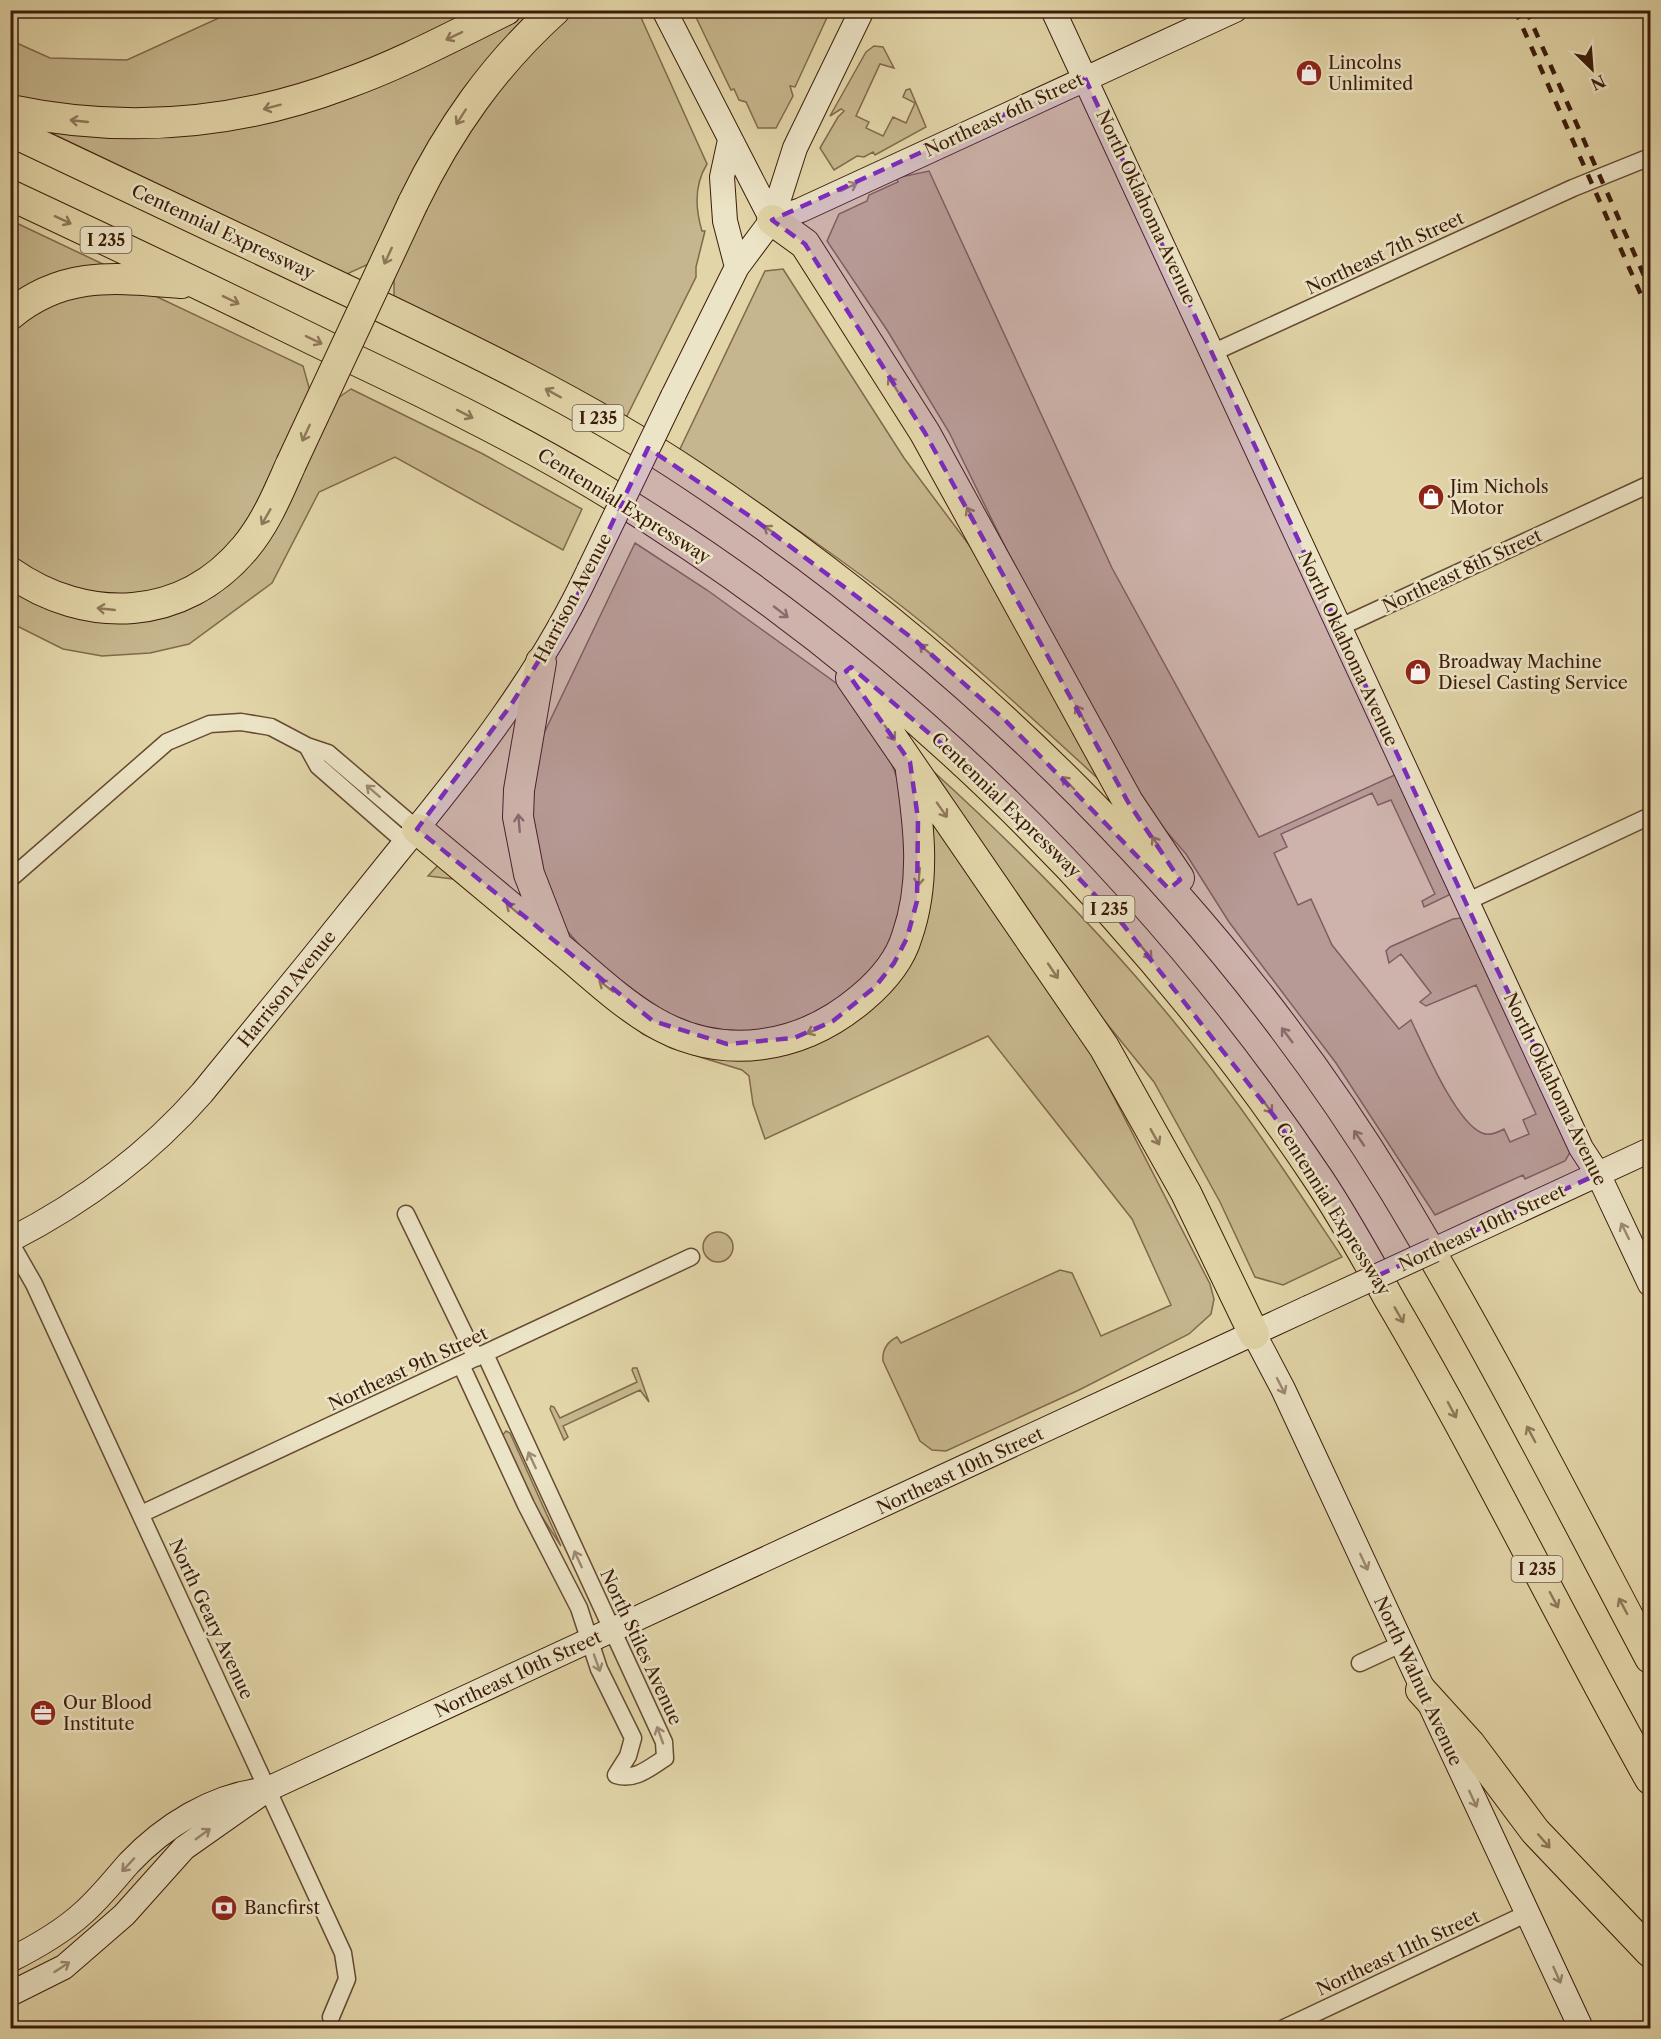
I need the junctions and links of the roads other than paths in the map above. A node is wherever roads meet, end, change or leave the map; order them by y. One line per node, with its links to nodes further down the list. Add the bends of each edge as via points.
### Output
1 (506, 10): 8 (highway, one-way to 8, via 346,84 256,111 145,124 93,122)
2 (555, 10): 19 (highway, one-way to 19, bridge, via 499,65 472,99 429,170 272,507 246,548 214,578 180,597 142,608 91,607 47,594)
3 (664, 10): 10 (main road)
4 (862, 10): 13 (main road, Harrison Avenue, via 795,148)
5 (1053, 10): 7 (main road, North Oklahoma Avenue)
6 (1235, 10): 7 (main road, Northeast 6th Street)
7 (1085, 78): 13 (main road, Northeast 6th Street, one-way to 7); 17 (main road, North Oklahoma Avenue)
8 (10, 110)
9 (10, 131): 29 (highway, Centennial Expressway / I 235, one-way to 9, via 1161,880 1004,719 916,641 690,474 481,354)
10 (730, 140): 13 (main road); 14 (main road, via 722,177 725,221)
11 (1650, 157): 17 (street, Northeast 7th Street, via 1573,188)
12 (10, 195): 15 (highway, Centennial Expressway / I 235, one-way to 15)
13 (772, 220): 14 (main road, Harrison Avenue); 29 (highway, one-way to 13, via 1128,802 925,433 805,244)
14 (737, 267): 22 (main road, Harrison Avenue, bridge, via 571,609)
15 (201, 285): 16 (highway, via 98,278 77,281 50,290); 21 (highway, Centennial Expressway / I 235, one-way to 21, via 423,393 591,483 735,576)
16 (10, 315)
17 (1212, 353): 20 (main road, North Oklahoma Avenue)
18 (1650, 484): 20 (street, Northeast 8th Street)
19 (10, 572)
20 (1338, 628): 27 (main road, North Oklahoma Avenue)
21 (832, 651): 23 (highway, one-way to 23); 45 (highway, Centennial Expressway / I 235, one-way to 45, via 922,723 1049,844 1198,1014 1275,1116 1332,1201 1424,1358)
22 (541, 662): 25 (main road, Harrison Avenue); 28 (highway, one-way to 22, via 529,874 518,817)
23 (910, 762): 28 (highway, one-way to 28, via 920,873 907,938 894,963 874,987 834,1021 794,1038 769,1043 705,1040 653,1021); 36 (highway, one-way to 36, via 1104,1047 1186,1194)
24 (1650, 816): 27 (street)
25 (412, 836): 26 (street, via 328,753 256,723 210,724 181,735 156,751); 28 (highway, one-way to 25); 33 (main road, Harrison Avenue, via 167,1132 121,1173 68,1209)
26 (10, 879)
27 (1466, 902): 31 (main road, North Oklahoma Avenue, via 1581,1148)
28 (558, 947)
29 (1259, 998): 42 (highway, Centennial Expressway / I 235, one-way to 29, via 1477,1333 1392,1187)
30 (1650, 1150): 31 (main road, Northeast 10th Street)
31 (1598, 1174): 35 (main road, North Oklahoma Avenue, one-way to 31); 36 (main road, Northeast 10th Street, bridge)
32 (406, 1214): 37 (street, North Stiles Avenue)
33 (10, 1241): 38 (street, North Geary Avenue, via 34,1284)
34 (691, 1257): 37 (street, Northeast 9th Street)
35 (1650, 1284)
36 (1254, 1334): 39 (main road, Northeast 10th Street); 41 (main road, North Walnut Avenue, one-way to 41)
37 (474, 1360): 38 (street, Northeast 9th Street); 39 (street, North Stiles Avenue, one-way to 37); 40 (street, North Stiles Avenue, via 526,1505 579,1608)
38 (141, 1514): 46 (street, North Geary Avenue)
39 (612, 1630): 40 (main road, Northeast 10th Street); 40 (street, North Stiles Avenue, one-way to 39, via 599,1669 633,1738 616,1775 625,1778 641,1774 665,1758 664,1742)
40 (590, 1640): 46 (main road, Northeast 10th Street)
41 (1401, 1644): 43 (street); 44 (main road, North Walnut Avenue)
42 (1650, 1658)
43 (1360, 1663)
44 (1421, 1690): 47 (main road, North Walnut Avenue, one-way to 47); 48 (highway, one-way to 48, via 1470,1744 1541,1838)
45 (1650, 1779)
46 (268, 1789): 49 (main road, Northeast 10th Street, one-way to 49, via 237,1793 181,1821 131,1861 81,1916 38,1947); 50 (main road, Northeast 10th Street, one-way to 46, via 64,1967 124,1915 184,1848); 51 (street, North Geary Avenue, via 345,1961 346,1979)
47 (1528, 1913): 52 (street, Northeast 11th Street); 53 (main road, North Walnut Avenue, one-way to 53)
48 (1650, 1952)
49 (10, 1960)
50 (10, 1994)
51 (331, 2017)
52 (1284, 2028)
53 (1581, 2028)

